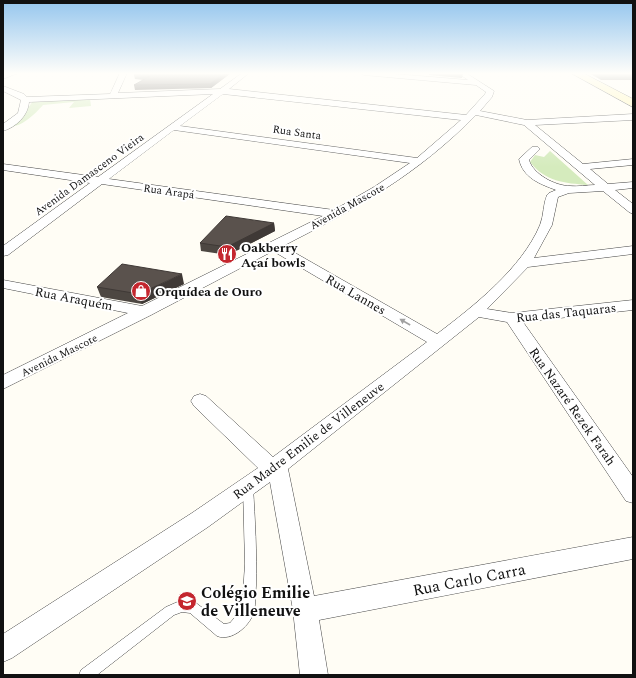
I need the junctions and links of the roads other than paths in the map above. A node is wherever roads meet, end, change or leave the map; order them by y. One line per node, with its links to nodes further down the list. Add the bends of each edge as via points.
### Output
1 (24, 105): 9 (street, via 23,113)
2 (202, 105): 8 (street, Avenida Damasceno Vieira)
3 (363, 105): 5 (street)
4 (480, 105): 5 (street, Avenida Mascote)
5 (471, 115): 7 (street); 11 (street, Avenida Mascote)
6 (633, 117): 7 (street)
7 (526, 123): 13 (street)
8 (171, 127): 11 (street, Rua Santa); 15 (street, Avenida Damasceno Vieira)
9 (3, 128)
10 (535, 149): 18 (street, via 524,159 524,166 535,177)
11 (420, 161): 20 (street, Avenida Mascote)
12 (633, 162): 13 (street)
13 (580, 166): 17 (street)
14 (3, 167): 15 (street, Rua Arapá)
15 (99, 181): 20 (street, Rua Arapá); 23 (street, Avenida Damasceno Vieira)
16 (633, 186): 17 (street)
17 (606, 188): 18 (street); 19 (street)
18 (567, 190): 24 (street, Rua Madre Emilie de Villeneuve, via 553,195 546,225)
19 (633, 210)
20 (336, 214): 21 (street, Avenida Mascote)
21 (274, 246): 27 (street, Avenida Mascote); 30 (street, Rua Lannes, one-way to 21)
22 (633, 250): 24 (street)
23 (3, 252)
24 (524, 263): 28 (street, Rua Madre Emilie de Villeneuve)
25 (3, 284): 27 (street, Rua Araquém)
26 (633, 305): 29 (street, Rua das Taquaras)
27 (146, 312): 31 (street, Avenida Mascote)
28 (476, 312): 29 (street, Rua das Taquaras); 30 (street, Rua Madre Emilie de Villeneuve)
29 (512, 318): 35 (street, Rua Nazaré Rezek Farah)
30 (438, 342): 33 (street, Rua Madre Emilie de Villeneuve)
31 (3, 383)
32 (200, 401): 33 (street)
33 (274, 467): 34 (street, Rua Madre Emilie de Villeneuve); 37 (street)
34 (248, 486): 38 (street, Rua Madre Emilie de Villeneuve); 39 (lane, via 251,564 248,611 242,620 234,629 222,631 192,607 182,606 170,611)
35 (633, 494)
36 (633, 548): 37 (street, Rua Carlo Carra)
37 (305, 610): 40 (street)
38 (3, 649)
39 (86, 675)
40 (314, 675)

